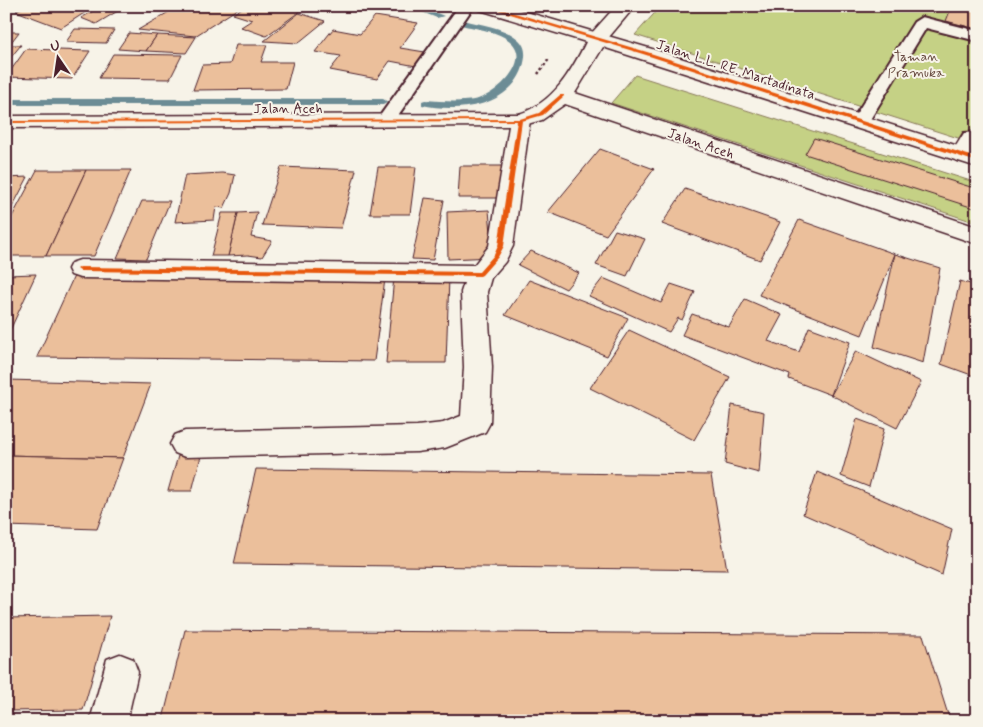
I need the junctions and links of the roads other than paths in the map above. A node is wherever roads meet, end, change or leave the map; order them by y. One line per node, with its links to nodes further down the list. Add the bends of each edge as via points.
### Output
1 (467, 6): 7 (lane)
2 (486, 6): 5 (main road, Jalan L.L. RE. Martadinata)
3 (626, 6): 5 (main road)
4 (977, 36): 10 (lane, via 922,22)
5 (598, 39): 6 (main road, via 585,66); 10 (main road, Jalan L.L. RE. Martadinata)
6 (562, 96): 8 (main road, Jalan Aceh, via 541,114); 13 (main road, Jalan Aceh)
7 (386, 120): 8 (main road, Jalan Aceh); 9 (main road, Jalan Aceh)
8 (520, 120): 15 (main road, via 501,246)
9 (6, 122)
10 (860, 122): 12 (main road, Jalan L.L. RE. Martadinata)
11 (977, 137): 12 (lane, via 970,137)
12 (968, 157)
13 (977, 236)
14 (80, 269): 15 (main road)
15 (480, 274): 16 (main road, via 474,292 478,368 475,423 445,435 417,439)
16 (185, 444)
17 (120, 672): 18 (main road)
18 (108, 721)

